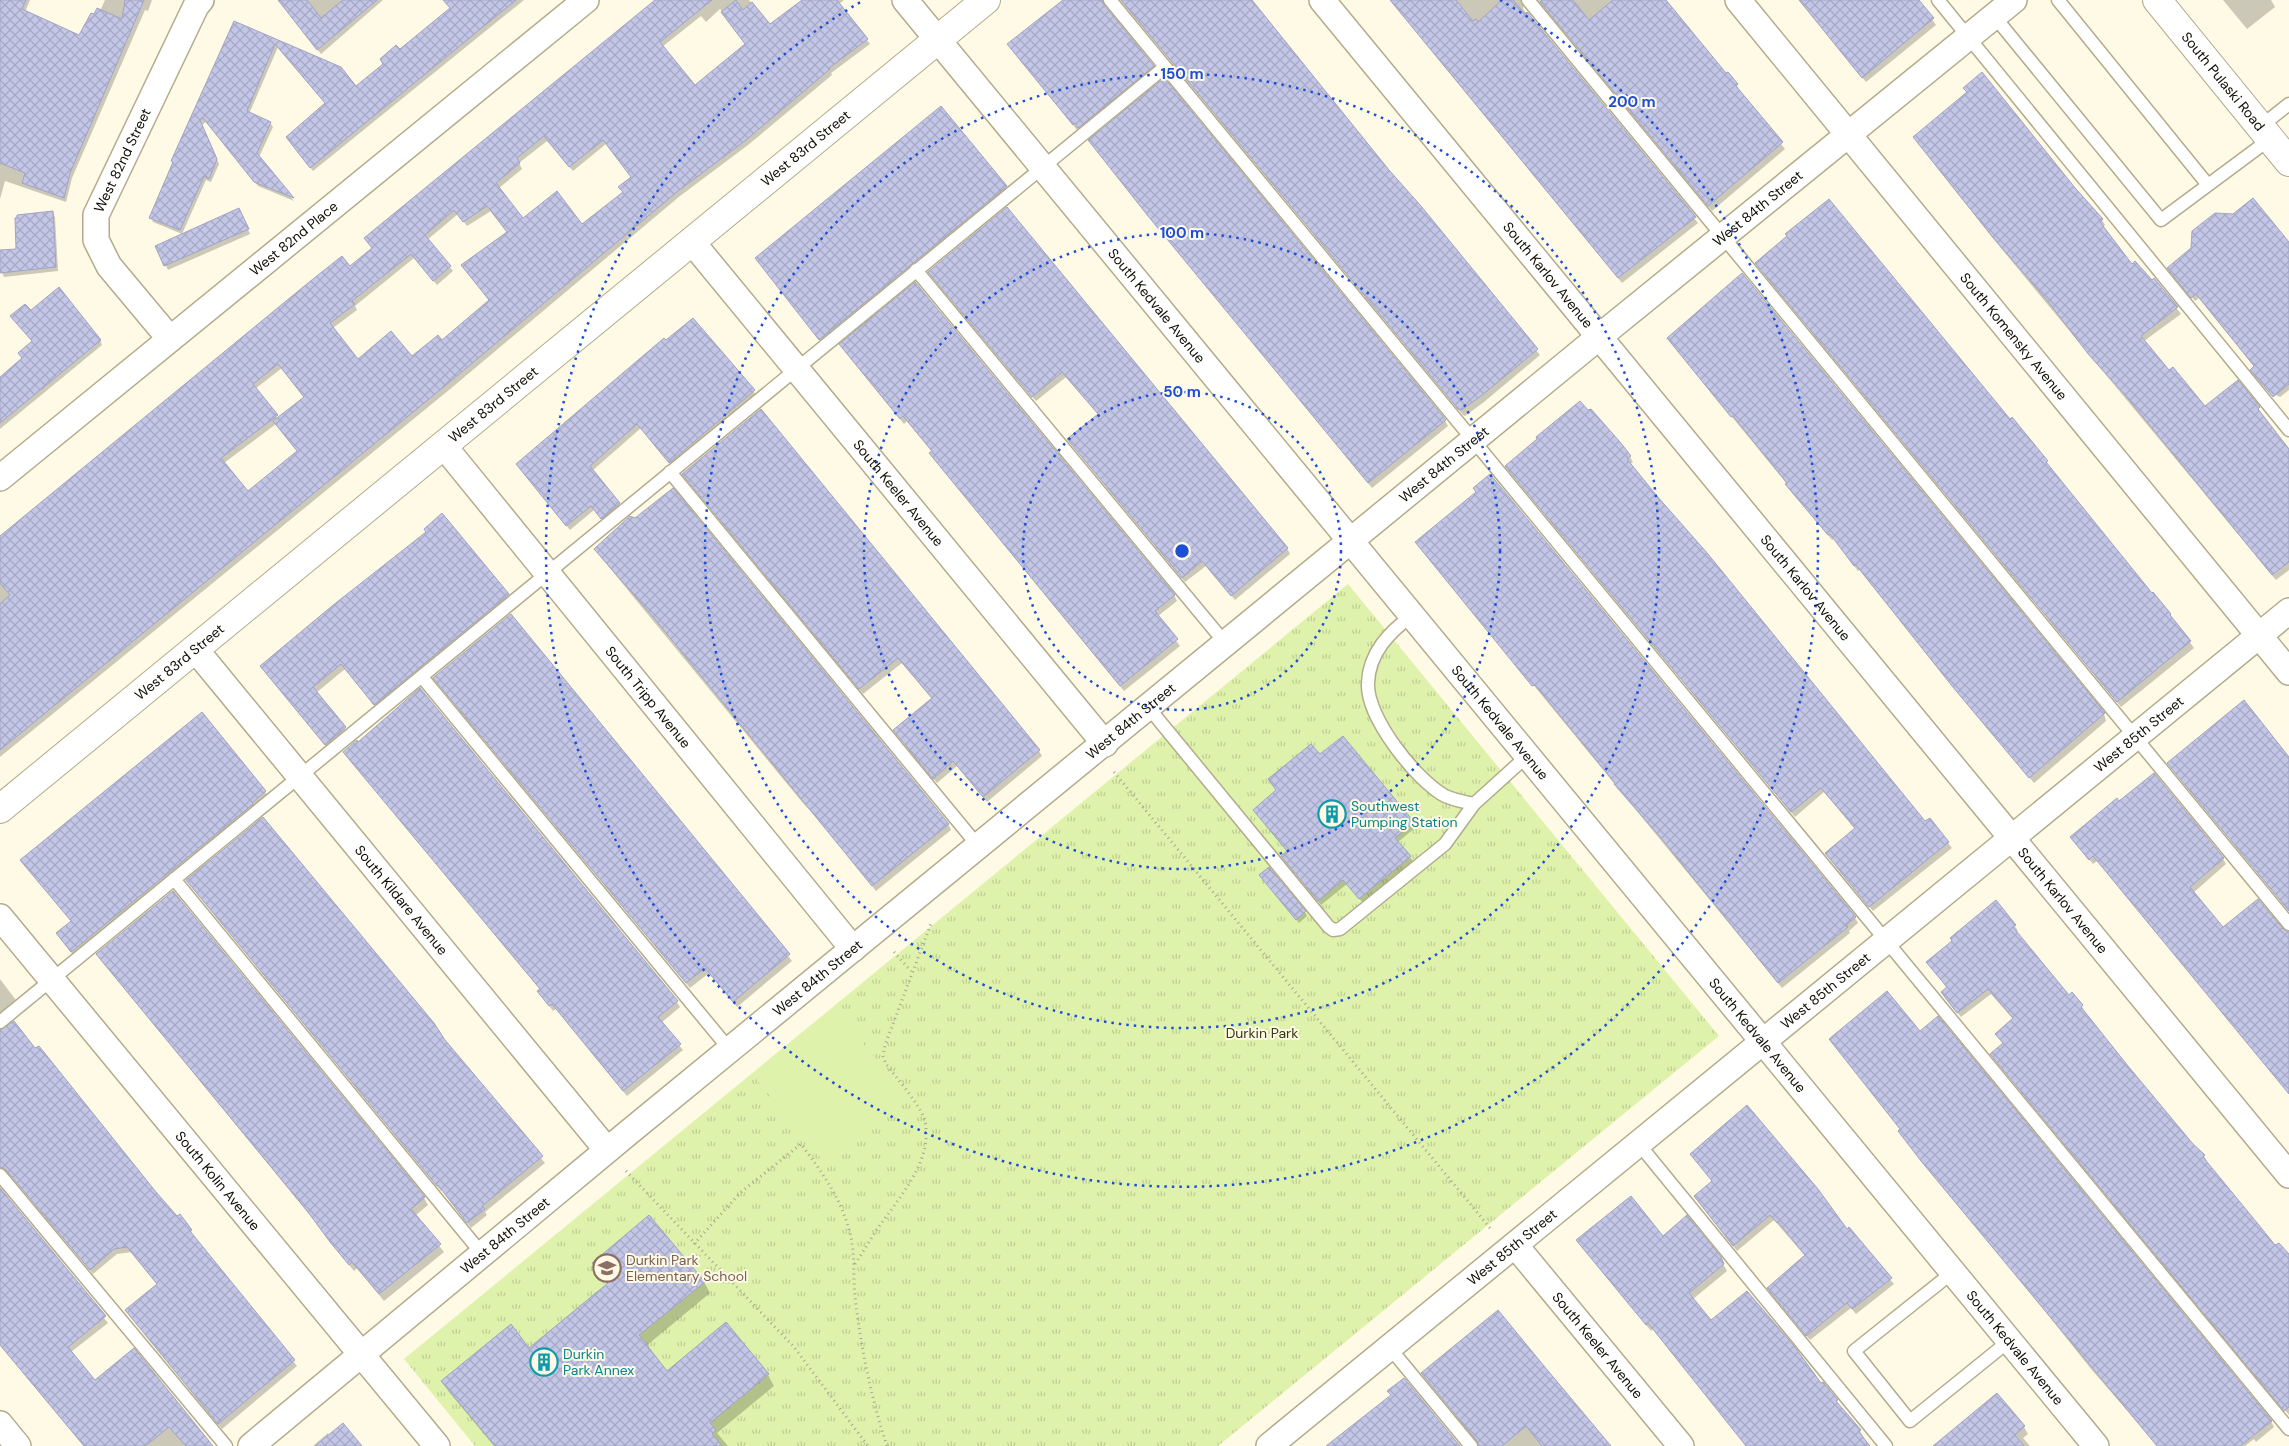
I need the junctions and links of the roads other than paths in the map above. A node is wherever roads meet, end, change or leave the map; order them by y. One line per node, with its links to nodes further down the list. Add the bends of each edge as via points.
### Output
1 (201, 0): 27 (street, West 82nd Street, via 96,215 96,240 109,266)
2 (586, 0): 27 (street, West 82nd Place)
3 (905, 0): 15 (street, South Kedvale Avenue)
4 (986, 0): 15 (street, West 83rd Street)
5 (1110, 0): 16 (lane)
6 (1322, 0): 26 (street, South Karlov Avenue)
7 (1528, 0): 23 (lane)
8 (1738, 0): 19 (street, South Komensky Avenue)
9 (1938, 0): 14 (lane)
10 (2014, 0): 13 (street, West 84th Street)
11 (2058, 0): 22 (lane)
12 (2157, 0): 18 (street, South Pulaski Road)
13 (1994, 16): 14 (street, West 84th Street); 22 (lane, via 2161,220)
14 (1969, 37): 19 (street, West 84th Street); 29 (lane)
15 (938, 40): 21 (street, South Kedvale Avenue); 24 (street, West 83rd Street)
16 (1166, 67): 21 (lane); 30 (lane)
17 (2289, 104): 18 (lane)
18 (2265, 133): 20 (street, South Pulaski Road); 22 (lane)
19 (1849, 135): 23 (street, West 84th Street); 38 (street, South Komensky Avenue)
20 (2289, 162)
21 (1043, 167): 25 (lane); 34 (street, South Kedvale Avenue)
22 (2208, 185)
23 (1723, 237): 26 (street, West 84th Street); 44 (lane)
24 (692, 242): 28 (street, South Keeler Avenue); 31 (street, West 83rd Street)
25 (916, 270): 28 (lane); 39 (lane)
26 (1599, 337): 30 (street, West 84th Street); 50 (street, South Karlov Avenue)
27 (170, 339): 33 (street, West 82nd Place)
28 (795, 369): 32 (lane); 45 (street, South Keeler Avenue)
29 (2289, 430)
30 (1474, 440): 34 (street, West 84th Street); 55 (lane)
31 (443, 446): 35 (street, South Tripp Avenue); 40 (street, West 83rd Street)
32 (670, 472): 35 (lane); 51 (lane)
33 (0, 478)
34 (1351, 542): 37 (street, South Kedvale Avenue); 39 (street, West 84th Street)
35 (547, 574): 42 (lane); 56 (street, South Tripp Avenue)
36 (2289, 611): 38 (street, West 85th Street)
37 (1412, 615): 46 (street, South Kedvale Avenue); 48 (lane, via 1379,646 1368,683 1370,701 1380,724 1430,784 1445,796)
38 (2259, 635): 41 (street, South Komensky Avenue); 44 (street, West 85th Street)
39 (1226, 644): 43 (street, West 84th Street)
40 (195, 649): 47 (street, South Kildare Avenue); 49 (street, West 83rd Street)
41 (2289, 672)
42 (422, 677): 47 (lane); 60 (lane)
43 (1148, 708): 45 (street, West 84th Street); 48 (lane, via 1333,930 1340,929 1445,844)
44 (2135, 737): 50 (street, West 85th Street); 54 (lane)
45 (1104, 744): 51 (street, West 84th Street)
46 (1527, 756): 48 (lane); 59 (street, South Kedvale Avenue)
47 (300, 777): 52 (lane); 62 (street, South Kildare Avenue)
48 (1474, 804)
49 (0, 810)
50 (2011, 838): 55 (street, West 85th Street); 64 (street, South Karlov Avenue)
51 (978, 846): 56 (street, West 84th Street)
52 (174, 879): 57 (lane); 66 (lane)
53 (0, 917): 57 (street, South Kolin Avenue)
54 (2289, 924)
55 (1887, 940): 59 (street, West 85th Street); 72 (lane)
56 (853, 949): 60 (street, West 84th Street)
57 (51, 979): 58 (lane); 70 (street, South Kolin Avenue)
58 (0, 1022)
59 (1763, 1042): 61 (street, West 85th Street); 67 (street, South Kedvale Avenue)
60 (730, 1050): 62 (street, West 84th Street)
61 (1638, 1143): 65 (street, West 85th Street); 80 (lane)
62 (607, 1150): 66 (street, West 84th Street)
63 (0, 1175): 74 (lane)
64 (2289, 1175)
65 (1515, 1245): 69 (street, West 85th Street); 79 (street, South Keeler Avenue)
66 (482, 1255): 70 (street, West 84th Street)
67 (1952, 1272): 68 (street, South Kedvale Avenue); 68 (lane, via 1854,1351 1910,1421)
68 (2009, 1341): 81 (street, South Kedvale Avenue)
69 (1389, 1347): 77 (street, West 85th Street); 78 (lane)
70 (363, 1355): 75 (street, West 84th Street); 76 (street, South Kolin Avenue)
71 (0, 1424): 73 (street)
72 (2289, 1429)
73 (18, 1446)
74 (226, 1446)
75 (251, 1446)
76 (437, 1446)
77 (1269, 1446)
78 (1471, 1446)
79 (1681, 1446)
80 (1886, 1446)
81 (2096, 1446)

